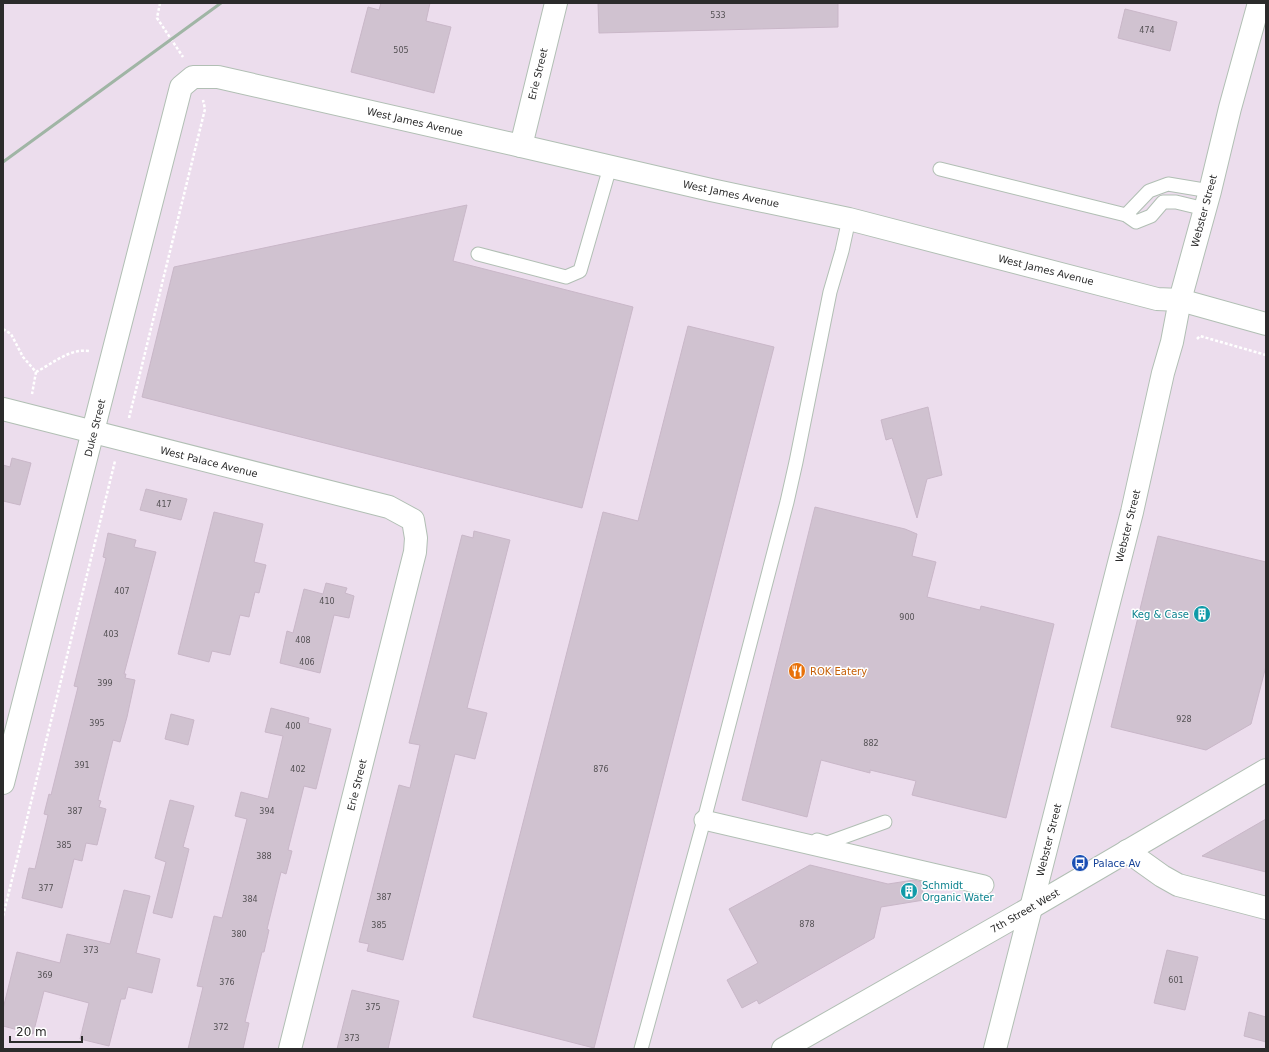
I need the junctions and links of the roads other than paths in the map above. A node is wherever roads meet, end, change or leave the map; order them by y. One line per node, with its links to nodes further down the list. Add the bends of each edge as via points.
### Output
1 (556, 3): 4 (street, Erie Street)
2 (1259, 3): 7 (street, Webster Street)
3 (198, 87): 4 (street, West James Avenue, via 218,77); 14 (street, Duke Street, via 181,87)
4 (521, 146): 5 (street, West James Avenue)
5 (610, 167): 9 (street, West James Avenue); 10 (lane, via 580,271 566,277)
6 (940, 170): 8 (lane)
7 (1208, 200): 8 (lane, via 1163,202 1151,216 1136,222); 8 (lane, via 1168,184 1149,191); 11 (street, Webster Street)
8 (1126, 215)
9 (849, 220): 11 (street, West James Avenue, via 1157,299); 18 (lane, via 830,292 787,502)
10 (478, 254)
11 (1180, 300): 12 (street, West James Avenue); 22 (street, Webster Street, via 1132,512)
12 (1266, 324)
13 (3, 409): 14 (street, West Palace Avenue)
14 (94, 432): 15 (street, West Palace Avenue, via 389,507); 17 (street, Duke Street)
15 (413, 520): 24 (street, Erie Street, via 415,552)
16 (1266, 770): 20 (street, 7th Street West)
17 (3, 783)
18 (705, 816): 19 (lane, via 827,843); 21 (street); 25 (lane)
19 (885, 822)
20 (1127, 851): 22 (street, 7th Street West); 23 (street, via 1178,885)
21 (984, 885)
22 (1032, 907): 26 (street, 7th Street West); 27 (street, Webster Street)
23 (1266, 908)
24 (290, 1049)
25 (641, 1049)
26 (782, 1049)
27 (995, 1049)

